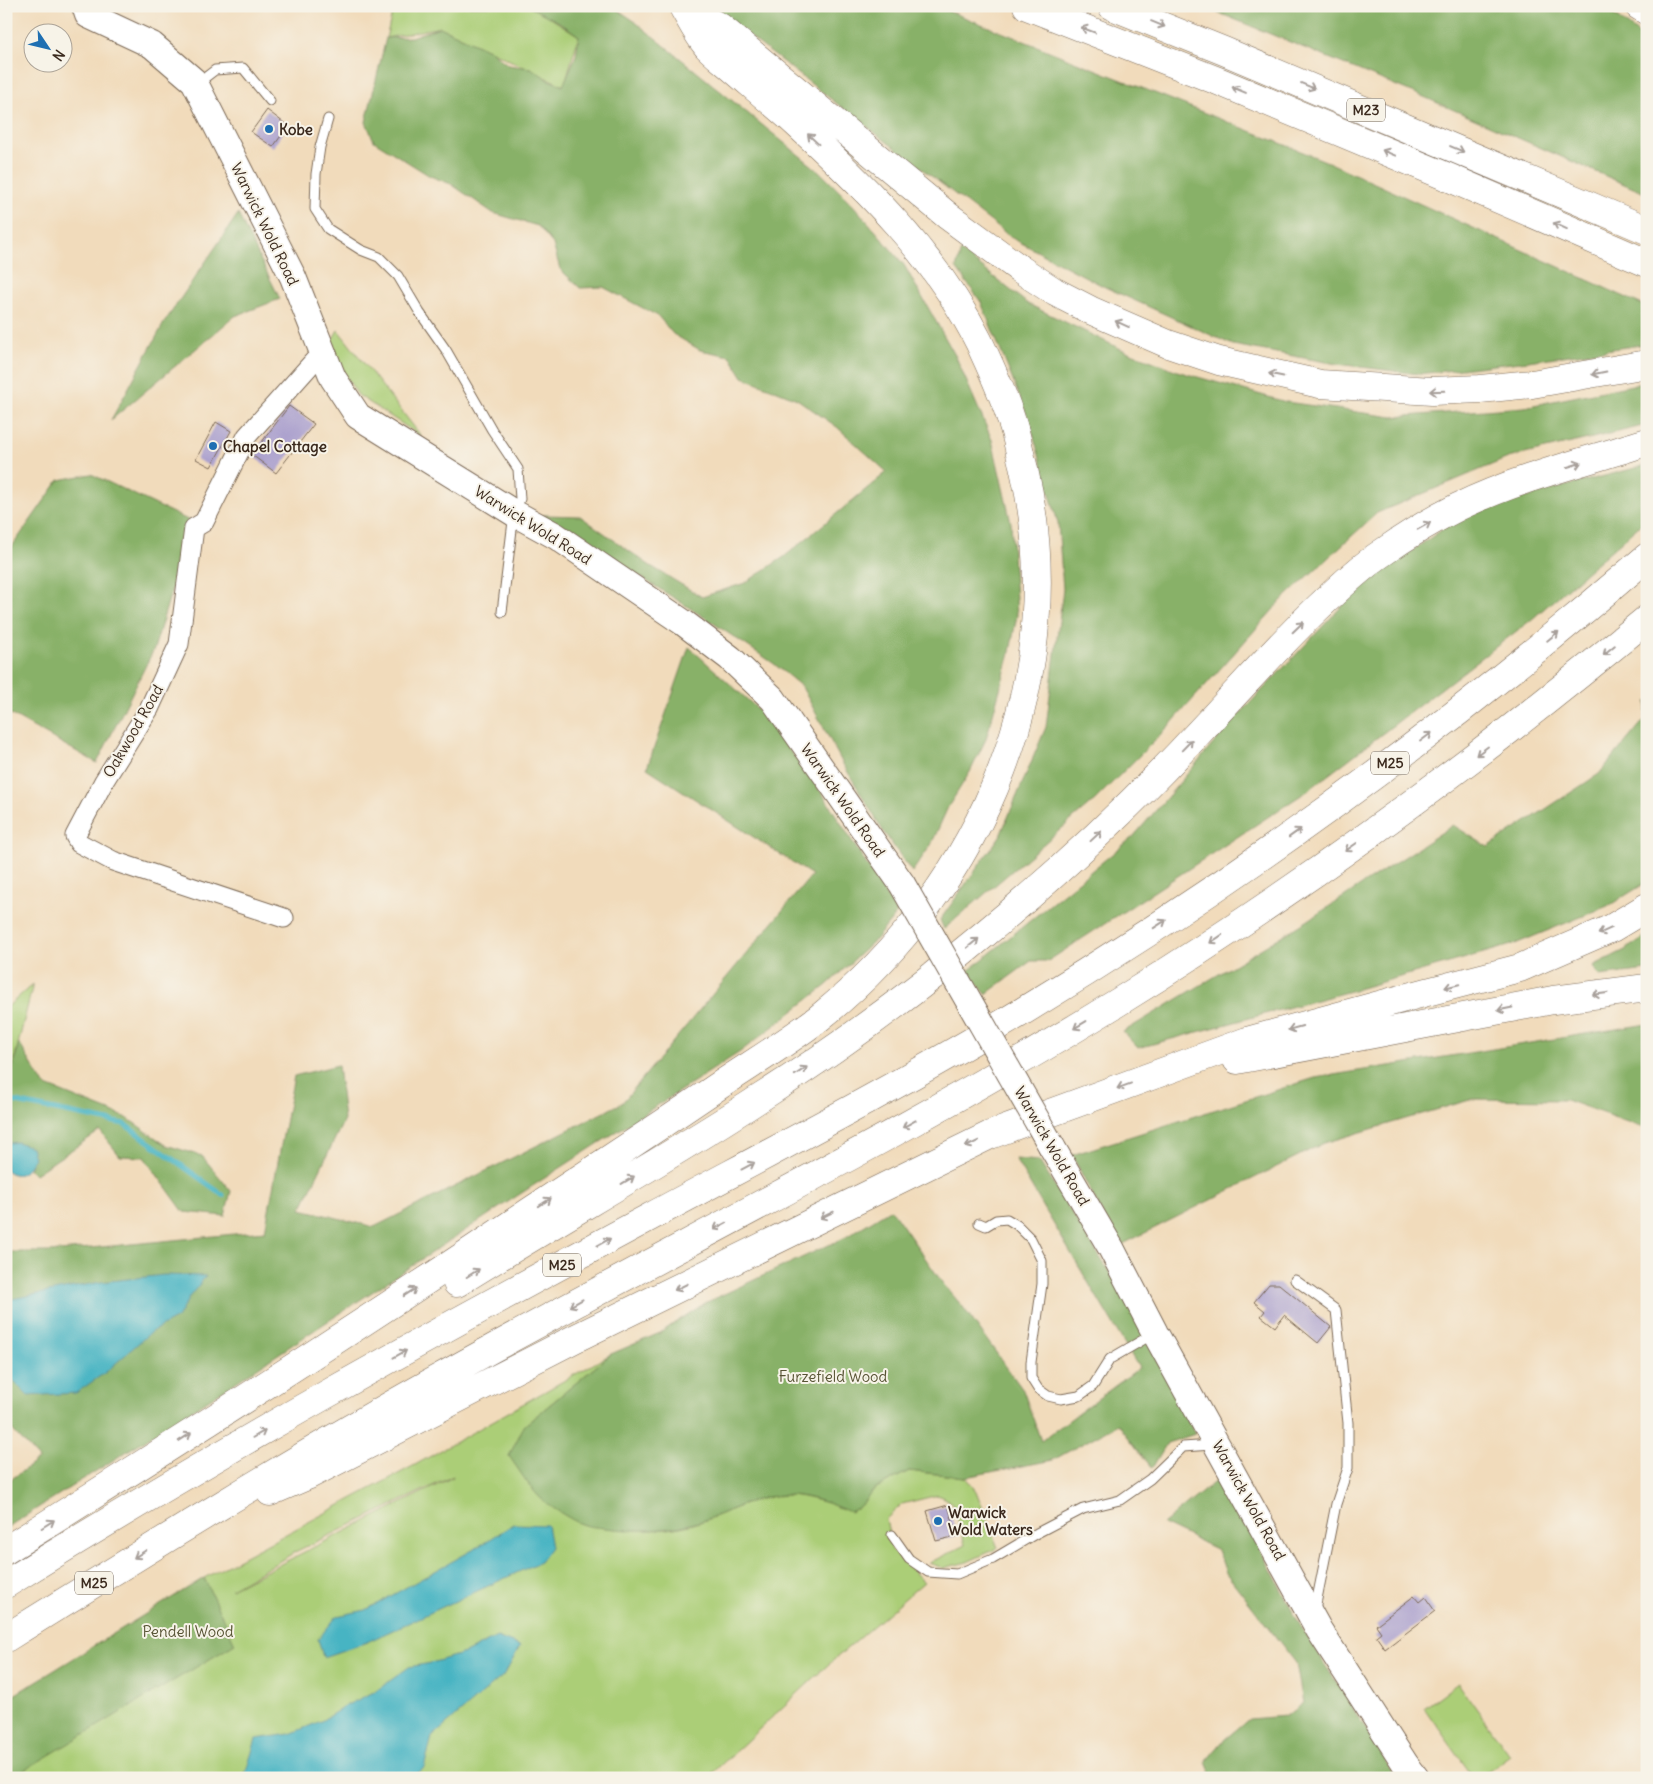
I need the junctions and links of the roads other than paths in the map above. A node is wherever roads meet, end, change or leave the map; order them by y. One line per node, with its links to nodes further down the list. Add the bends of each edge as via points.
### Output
1 (85, 6): 7 (street, Warwick Wold Road, via 88,15 152,45)
2 (1027, 6): 11 (highway, M23, one-way to 2, via 1227,85)
3 (1112, 6): 10 (highway, M23, one-way to 10, via 1224,50)
4 (1639, 6): 6 (highway)
5 (682, 8): 13 (highway, one-way to 5, via 1532,384 1422,391 1320,384 1219,361 1168,344 1090,310 1020,270 948,216 720,27); 30 (highway, one-way to 5, via 385,1308 817,1019 873,969 914,922 964,851 999,780 1025,693 1034,644 1037,593 1030,494 1013,425 1000,390 978,339 955,300 904,234 848,172 706,44)
6 (1647, 11)
7 (196, 85): 8 (lane, via 215,70 243,68); 12 (street, Warwick Wold Road, via 293,277)
8 (270, 102)
9 (328, 119): 15 (lane, via 316,174 316,208 328,229 361,250 379,257 398,276 518,468 520,499)
10 (1647, 230)
11 (1647, 264)
12 (322, 352): 15 (street, Warwick Wold Road, via 358,416); 20 (street, Oakwood Road, via 247,436 204,522 194,528 179,644 149,709 104,781 76,836 79,842 114,861)
13 (1647, 364)
14 (1647, 442): 27 (highway, one-way to 14, via 254,1413 490,1262 760,1098 912,992 992,928 1106,827 1293,631 1379,555 1457,508 1499,490)
15 (514, 513): 17 (lane); 25 (street, Warwick Wold Road, bridge, via 556,536 684,622 730,658 773,699 902,884 1110,1248)
16 (1647, 557): 27 (highway, M25, one-way to 16, via 391,1359 874,1097 1059,988 1204,895 1350,794 1498,681)
17 (502, 612)
18 (1647, 619): 28 (highway, M25, one-way to 28, via 1502,735 1357,842 1121,1000 909,1124 442,1376)
19 (1647, 907): 22 (highway, one-way to 22, via 1612,928 1520,968 1247,1042)
20 (284, 918)
21 (1647, 988): 22 (highway, one-way to 22, via 1553,1000 1254,1058)
22 (1170, 1070): 28 (highway, one-way to 28, via 990,1135 584,1334 307,1476)
23 (979, 1223): 25 (lane, via 986,1226 996,1220 1007,1219 1031,1239 1042,1260 1031,1378 1048,1396 1061,1399 1079,1396 1093,1386 1110,1359)
24 (1295, 1280): 32 (lane, via 1336,1310 1348,1423 1348,1468 1336,1504)
25 (1155, 1333): 26 (street, Warwick Wold Road)
26 (1218, 1444): 29 (lane, via 1182,1447 1150,1479 1120,1500 1084,1509 993,1559 957,1574 928,1572 909,1559); 32 (street, Warwick Wold Road)
27 (115, 1516): 31 (highway, M25)
28 (181, 1528): 33 (highway, M25, one-way to 33)
29 (892, 1535)
30 (6, 1550)
31 (6, 1584)
32 (1313, 1616): 34 (street, Warwick Wold Road, via 1329,1646)
33 (6, 1638)
34 (1416, 1778)

